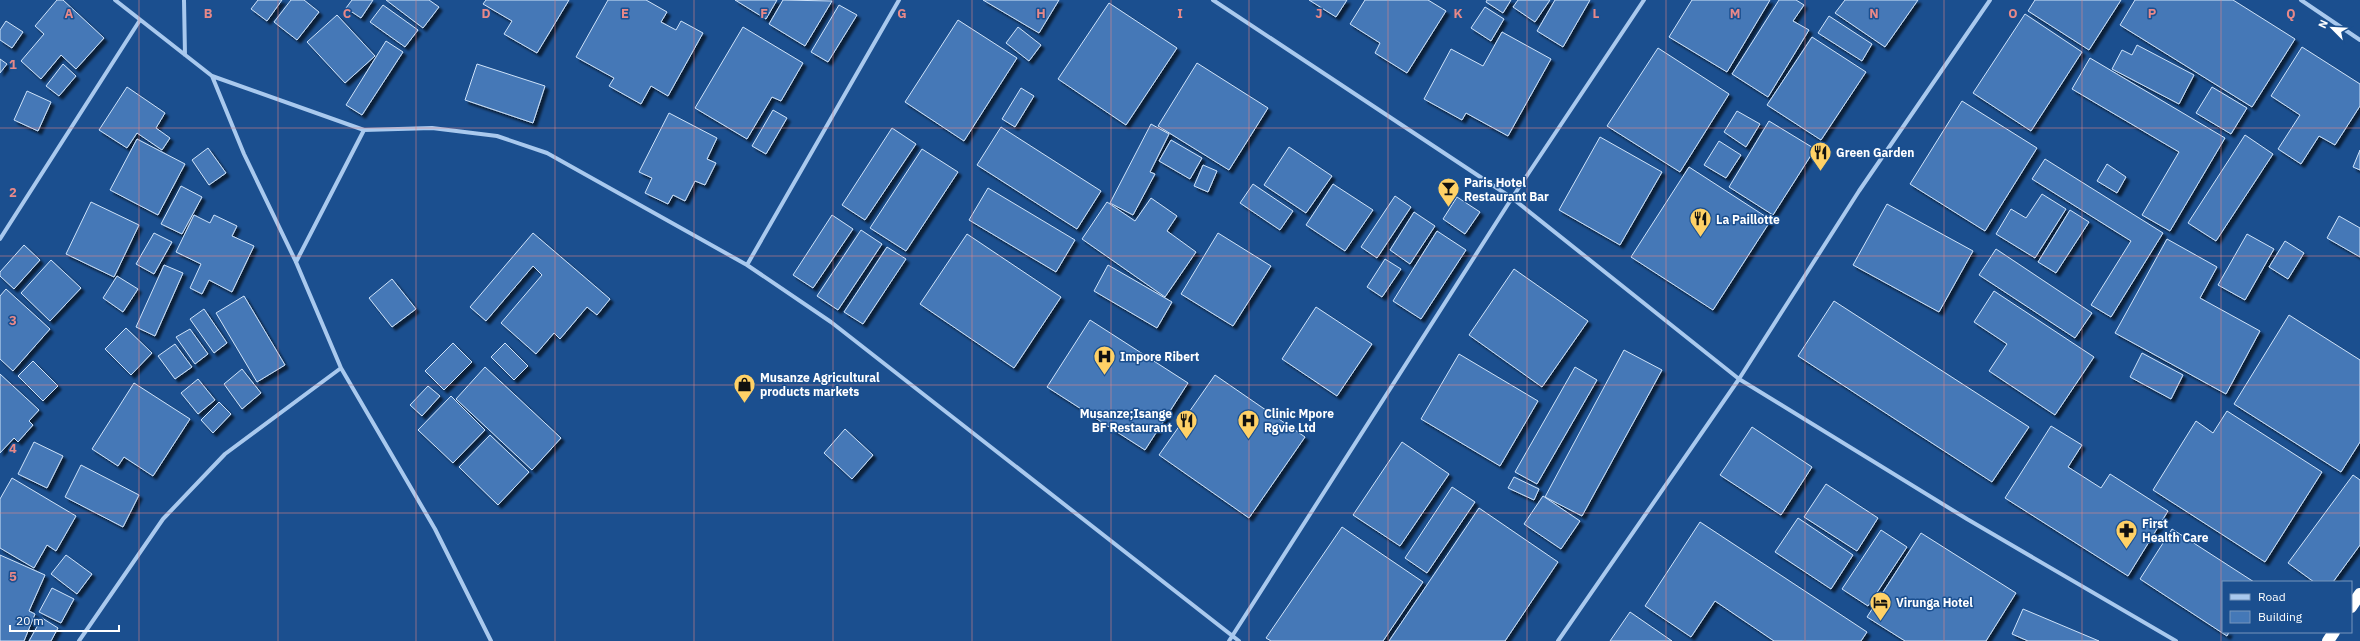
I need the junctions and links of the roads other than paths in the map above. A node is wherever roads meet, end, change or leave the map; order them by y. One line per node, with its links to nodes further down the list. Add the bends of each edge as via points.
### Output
1 (115, 0): 8 (street)
2 (184, 0): 10 (street)
3 (898, 0): 16 (street)
4 (1213, 0): 13 (street)
5 (1644, 0): 13 (street)
6 (1990, 0): 18 (street, via 1859,191)
7 (2301, 0): 9 (street)
8 (140, 20): 10 (street); 14 (street)
9 (2360, 40)
10 (185, 56): 11 (street)
11 (212, 76): 12 (street); 15 (street, via 244,154)
12 (364, 130): 15 (street); 16 (street, via 432,128 497,136 547,152)
13 (1512, 198): 18 (street); 21 (street)
14 (0, 239)
15 (296, 262): 17 (street)
16 (747, 265): 21 (street, via 831,322)
17 (341, 368): 22 (street, via 226,454 163,519); 23 (street, via 434,529)
18 (1739, 379): 26 (street); 27 (street, via 1967,519)
19 (2360, 594): 20 (highway)
20 (2352, 606)
21 (1232, 636): 24 (street); 25 (street)
22 (79, 641)
23 (491, 641)
24 (1229, 641)
25 (1239, 641)
26 (1558, 641)
27 (2176, 641)

